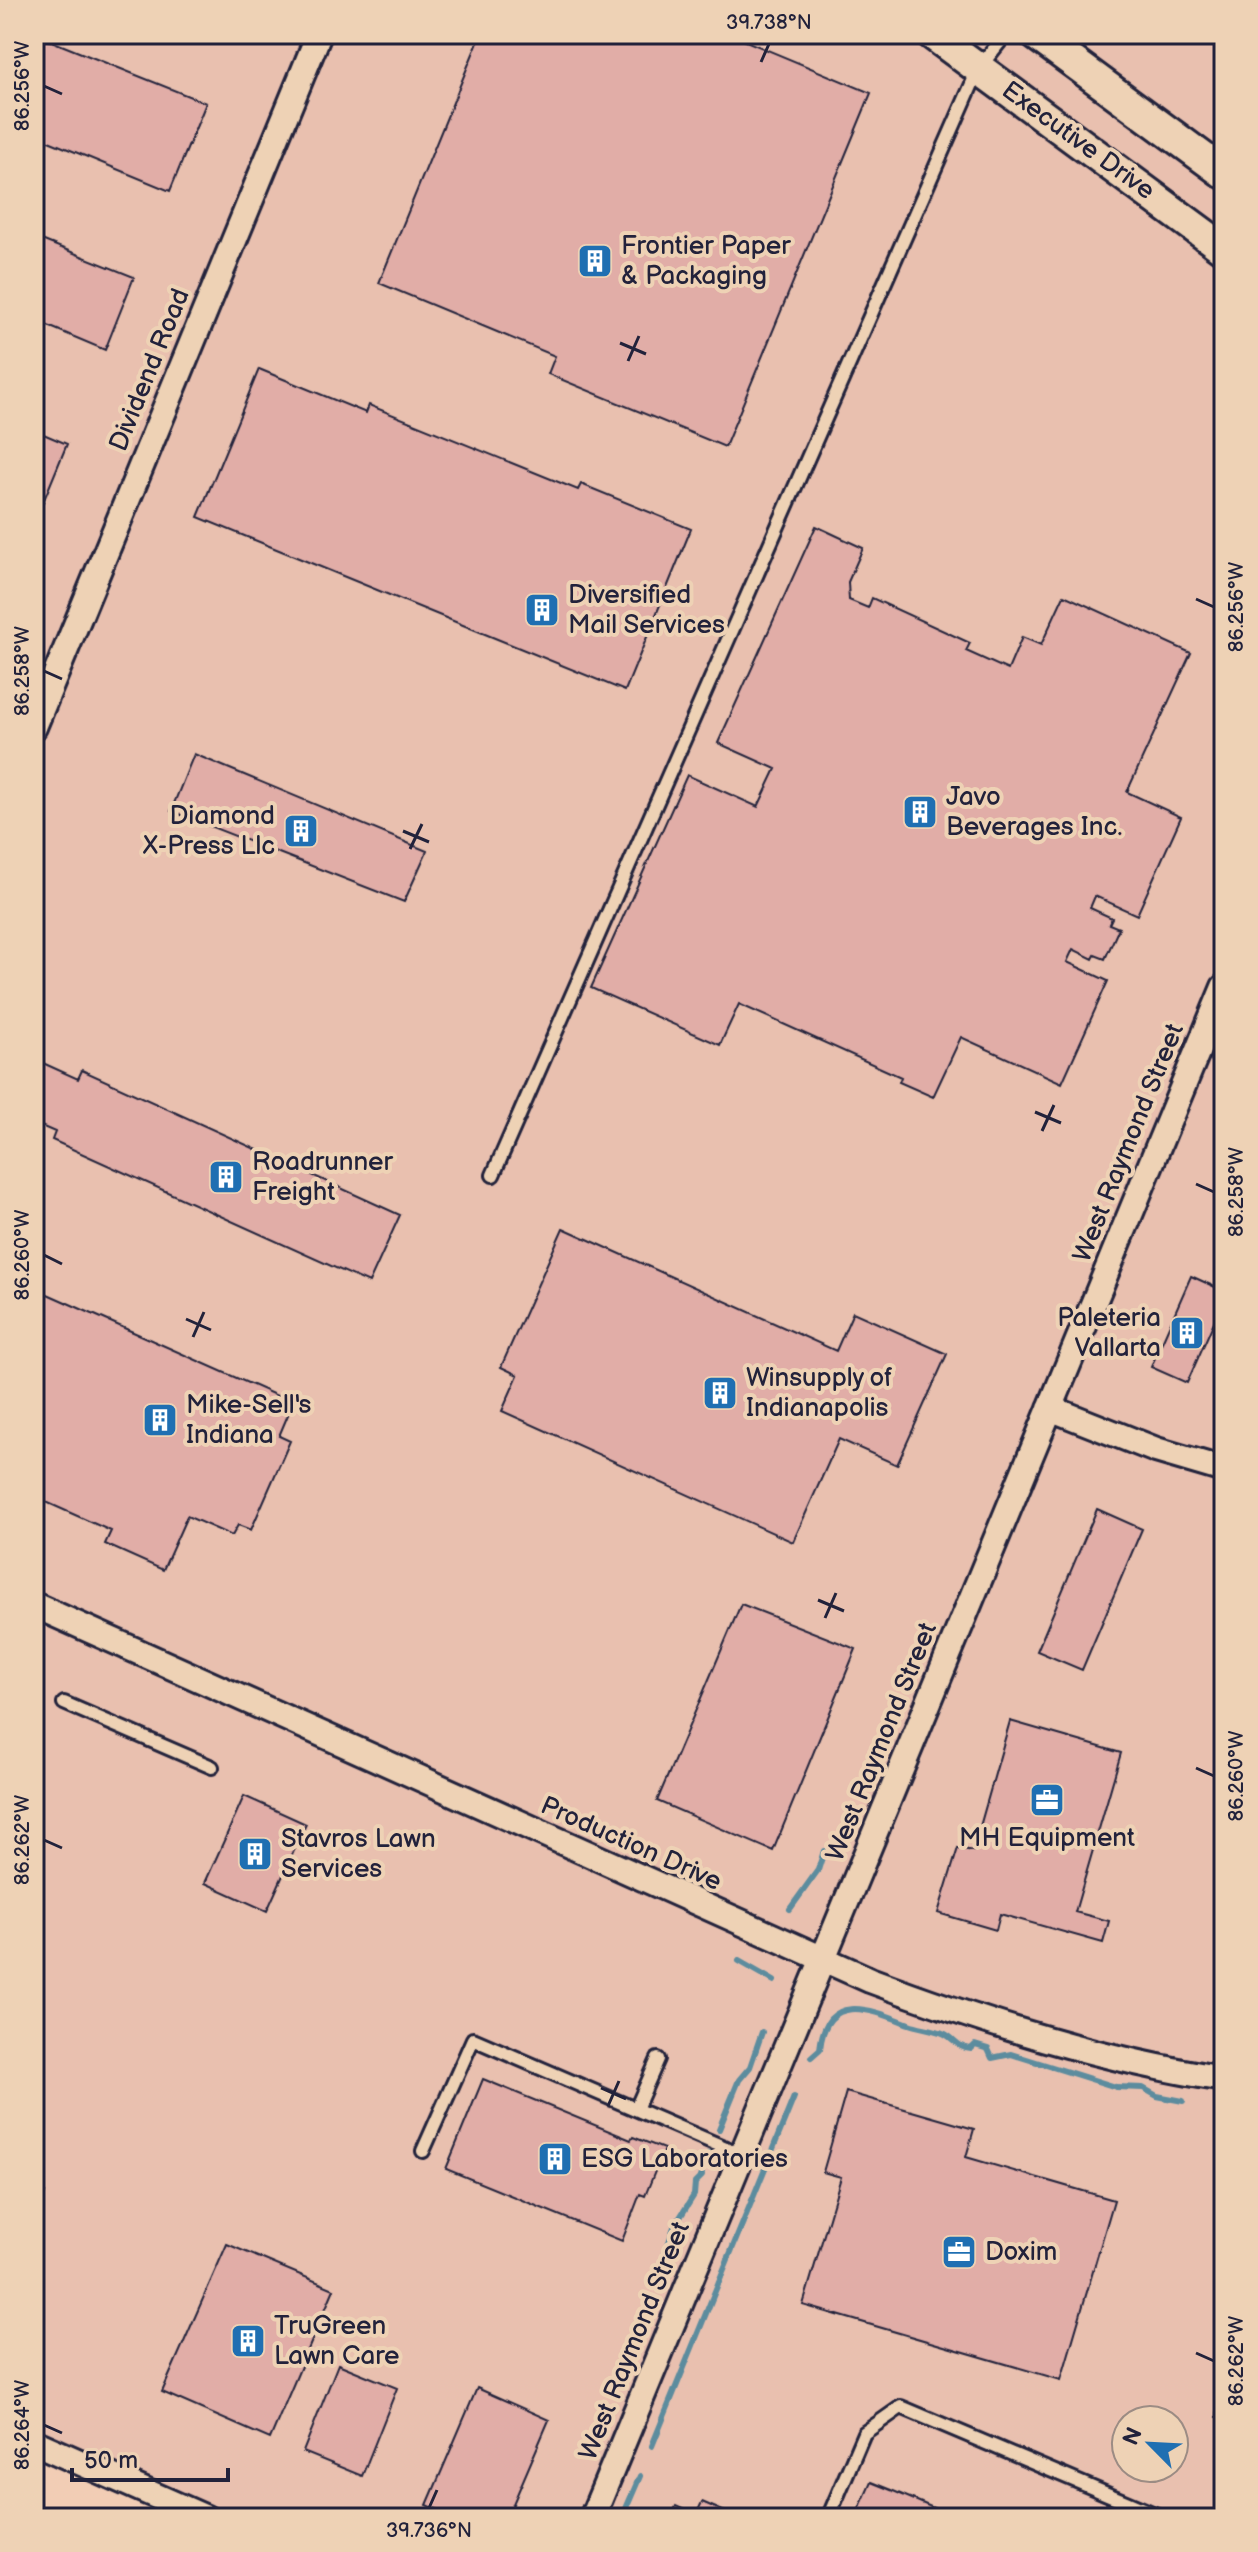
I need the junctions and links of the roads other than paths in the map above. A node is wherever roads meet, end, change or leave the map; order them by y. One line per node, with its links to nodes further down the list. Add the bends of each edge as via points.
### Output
1 (319, 34): 8 (street, Dividend Road)
2 (932, 34): 5 (street, Executive Drive)
3 (1006, 34): 5 (lane)
4 (1035, 34): 6 (street)
5 (979, 68): 7 (street, Executive Drive); 11 (lane)
6 (1224, 173)
7 (1224, 249)
8 (34, 727)
9 (1224, 987): 10 (street, West Raymond Street)
10 (1216, 1030): 12 (street, West Raymond Street)
11 (493, 1175)
12 (1050, 1408): 13 (street); 17 (street, West Raymond Street)
13 (1224, 1470)
14 (34, 1605): 17 (street, Production Drive)
15 (64, 1703): 16 (lane)
16 (212, 1767)
17 (822, 1960): 19 (street, Production Drive, via 949,2010 1032,2035); 22 (street, West Raymond Street)
18 (658, 2059): 20 (lane)
19 (1224, 2079)
20 (636, 2109): 21 (lane, via 473,2039); 22 (lane)
21 (423, 2151)
22 (742, 2155): 26 (street, West Raymond Street)
23 (34, 2442): 25 (street)
24 (1158, 2517): 27 (lane, via 901,2407 864,2433)
25 (206, 2518)
26 (592, 2518)
27 (828, 2518)

